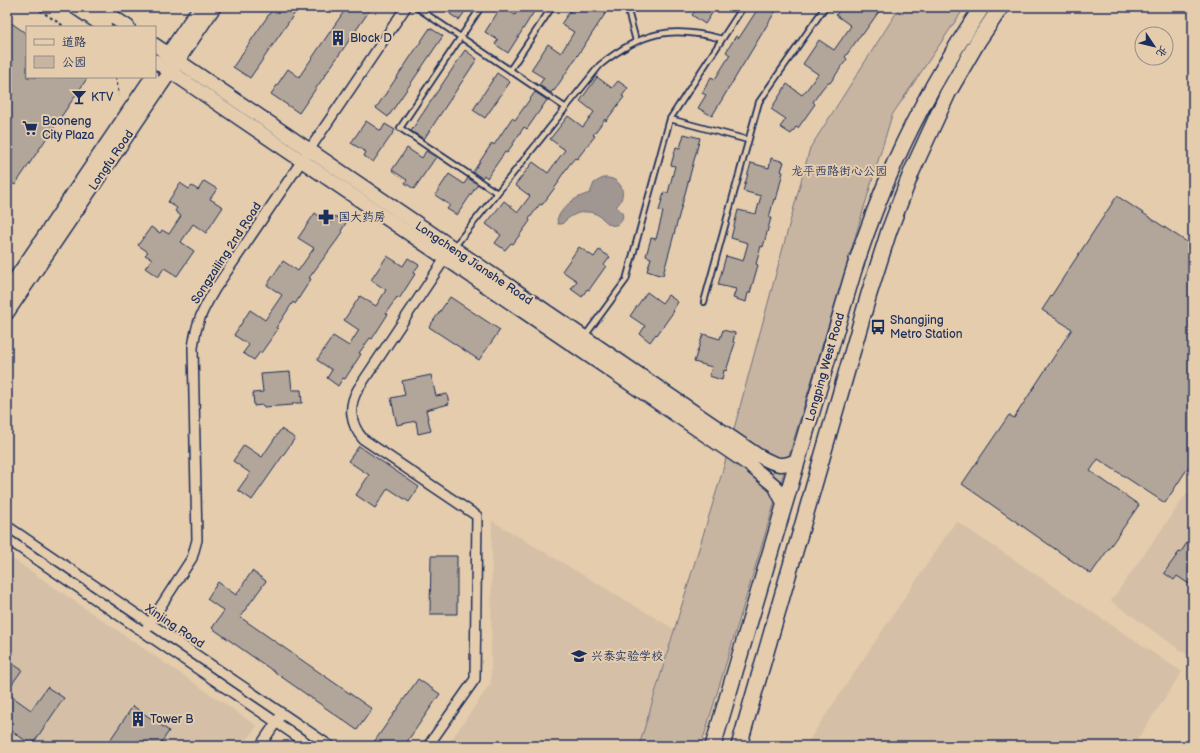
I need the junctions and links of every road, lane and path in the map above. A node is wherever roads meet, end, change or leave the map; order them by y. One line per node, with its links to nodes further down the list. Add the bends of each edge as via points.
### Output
1 (34, 7): 17 (path)
2 (75, 7): 18 (street)
3 (98, 7): 19 (street)
4 (148, 7): 5 (path, via 154,11)
5 (168, 7)
6 (200, 7): 24 (street, Longfu Road)
7 (214, 7): 24 (street, Longfu Road)
8 (406, 7): 34 (street, Songzailing 2nd Road)
9 (416, 7): 20 (lane)
10 (481, 7): 20 (lane)
11 (552, 7): 25 (lane)
12 (627, 7): 22 (lane)
13 (743, 7): 21 (lane)
14 (825, 7): 33 (lane, via 759,102)
15 (982, 7): 41 (main road, Longping West Road, via 943,68 922,108 895,161 868,226)
16 (1001, 7): 54 (main road, Longping West Road, via 948,93 912,171 890,231 869,294)
17 (63, 26)
18 (104, 26)
19 (126, 26)
20 (461, 37): 25 (lane); 35 (lane, via 400,128)
21 (722, 39): 22 (lane, via 701,33 679,31 657,34); 32 (lane)
22 (636, 41): 31 (lane, via 617,51 600,65)
23 (156, 47): 24 (street, Longcheng Jianshe Road)
24 (164, 64): 26 (street, Longfu Road); 34 (street, Longcheng Jianshe Road)
25 (510, 70): 31 (lane)
26 (156, 77)
27 (116, 78): 30 (path)
28 (151, 78): 37 (street, Longfu Road)
29 (155, 78): 39 (street, Longfu Road)
30 (119, 95)
31 (566, 108): 35 (lane)
32 (670, 119): 33 (lane); 40 (lane, via 626,280)
33 (748, 140): 38 (lane)
34 (305, 155): 36 (street, Longcheng Jianshe Road); 45 (street, Songzailing 2nd Road, via 215,289 203,309 196,328 193,348 197,540 192,558)
35 (497, 193): 36 (lane)
36 (449, 253): 40 (street, Longcheng Jianshe Road); 52 (street, via 358,389 351,408 355,428 363,439 476,516 475,679)
37 (7, 291)
38 (704, 302)
39 (7, 313)
40 (581, 342): 41 (street, Longcheng Jianshe Road, via 770,462 790,464); 42 (street, Longcheng Jianshe Road, via 763,474 775,486)
41 (798, 458): 42 (main road, Longping West Road)
42 (784, 504): 53 (main road, Longping West Road)
43 (7, 526): 45 (street, Xinjing Road)
44 (7, 539): 46 (street, Xinjing Road)
45 (150, 623): 46 (street, Songzailing 2nd Road); 47 (street, Xinjing Road)
46 (144, 632): 48 (street, Xinjing Road)
47 (282, 714): 48 (street); 51 (street, Xinjing Road)
48 (276, 722): 49 (street); 50 (street, Xinjing Road)
49 (260, 746)
50 (311, 746)
51 (330, 746)
52 (428, 746)
53 (713, 746)
54 (739, 746)

